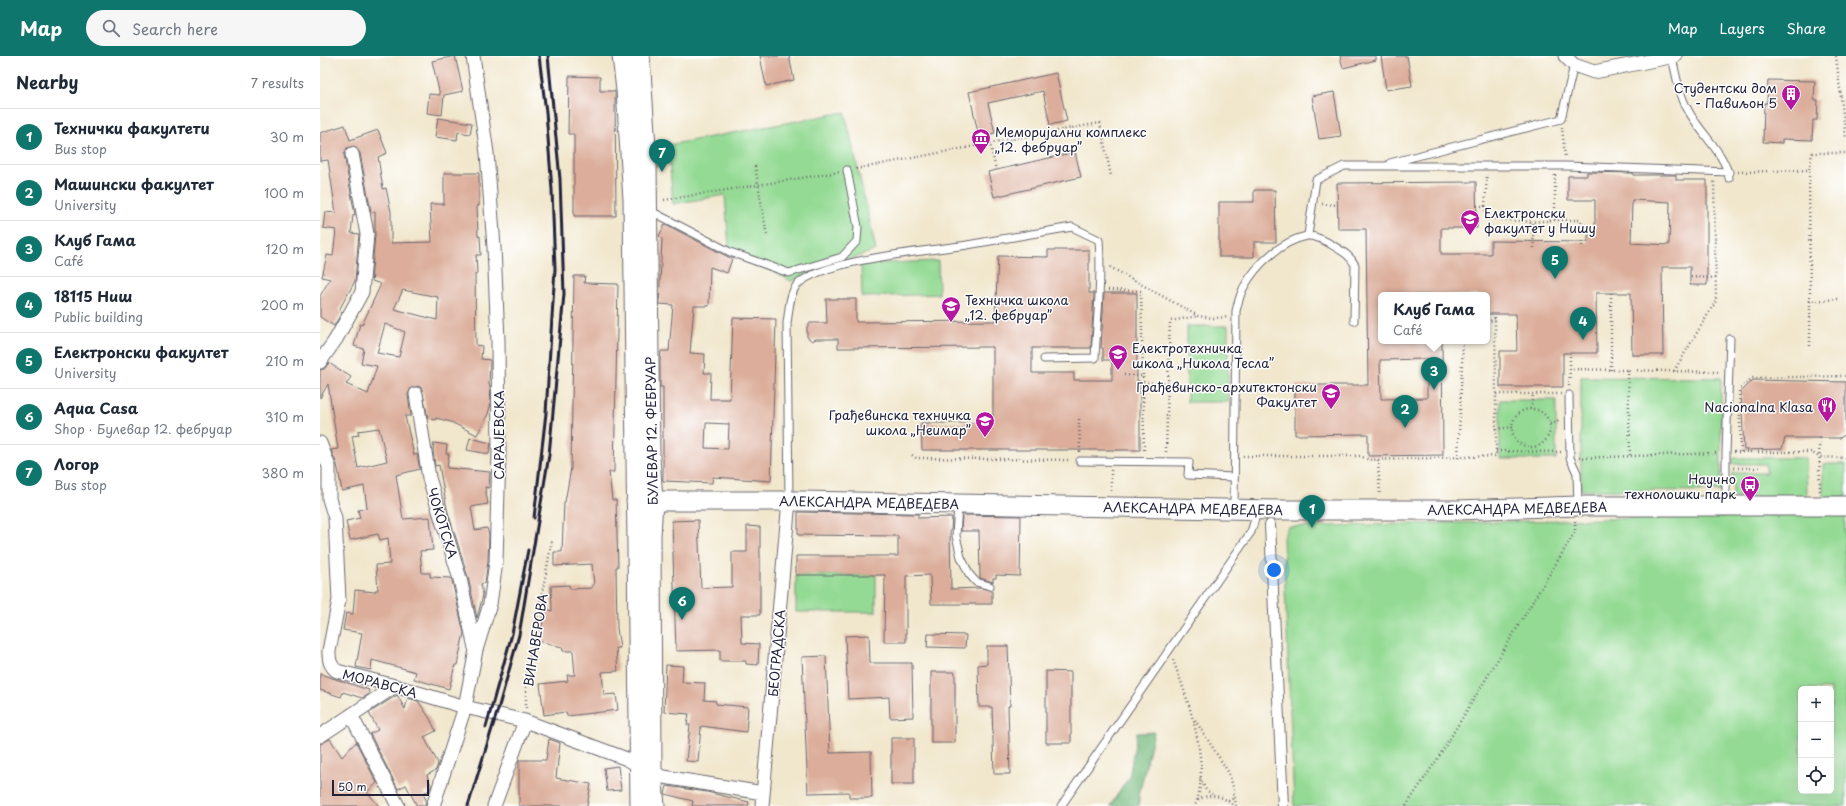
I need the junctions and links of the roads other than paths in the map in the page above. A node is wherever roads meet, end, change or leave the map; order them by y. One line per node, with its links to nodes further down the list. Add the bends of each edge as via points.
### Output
1 (474, 56): 32 (street, САРАЈЕВСКА, via 490,184 498,341 499,452 496,562 490,604)
2 (622, 56): 22 (main road, БУЛЕВАР 12. ФЕБРУАР, via 633,200)
3 (640, 56): 9 (main road, БУЛЕВАР 12. ФЕБРУАР)
4 (1673, 56): 5 (street, via 1594,72); 7 (lane, via 1680,92 1688,110 1725,163 1729,175 1566,166)
5 (1569, 60): 7 (lane, via 1561,119)
6 (352, 154): 14 (street, via 367,234 362,292)
7 (1380, 166): 10 (lane, via 1344,166 1316,180)
8 (847, 170): 9 (lane, via 858,227 858,241 842,257 789,273 730,252)
9 (648, 210): 22 (main road, БУЛЕВАР 12. ФЕБРУАР, via 650,457)
10 (1308, 235): 11 (lane, via 1326,241 1351,257 1355,265); 19 (lane, via 1286,244 1257,269 1243,288 1236,316)
11 (1354, 321)
12 (1730, 339): 25 (lane)
13 (1044, 359): 21 (lane, via 1095,358 1101,262 1099,240 1072,227 866,260 805,278 796,286 789,305 787,323)
14 (320, 362)
15 (416, 394): 32 (street, ЧОКОТСКА, via 429,478 460,579)
16 (1569, 394): 24 (lane, via 1570,455 1577,473)
17 (320, 442): 20 (street, МОРАВСКА, via 329,467)
18 (1080, 461): 19 (lane, via 1144,456 1189,462 1188,475)
19 (1234, 477): 28 (lane)
20 (330, 499): 27 (street); 33 (street, МОРАВСКА, via 335,518 339,600)
21 (789, 500): 22 (main road, АЛЕКСАНДРА МЕДВЕДЕВА); 23 (main road, АЛЕКСАНДРА МЕДВЕДЕВА); 41 (street, БЕОГРАДСКА)
22 (644, 501): 40 (main road, БУЛЕВАР 12. ФЕБРУАР, via 651,536)
23 (958, 503): 28 (main road, АЛЕКСАНДРА МЕДВЕДЕВА); 31 (lane, via 956,536 961,557 976,582)
24 (1578, 506): 25 (main road, АЛЕКСАНДРА МЕДВЕДЕВА); 29 (main road, АЛЕКСАНДРА МЕДВЕДЕВА, via 1380,510)
25 (1726, 506): 26 (main road, АЛЕКСАНДРА МЕДВЕДЕВА)
26 (1846, 506)
27 (320, 509)
28 (1234, 509): 29 (main road, АЛЕКСАНДРА МЕДВЕДЕВА)
29 (1253, 509): 47 (lane, via 1255,519 1250,532)
30 (1270, 524): 48 (street)
31 (990, 586)
32 (476, 650): 36 (street, САРАЈЕВСКА)
33 (329, 651): 34 (street); 35 (street, МОРАВСКА, via 330,664 337,672)
34 (320, 662)
35 (395, 686): 36 (street, МОРАВСКА); 37 (street)
36 (465, 707): 38 (street, МОРАВСКА); 43 (street, САРАЈЕВСКА)
37 (351, 715): 39 (street); 42 (street)
38 (525, 721): 40 (street, МОРАВСКА, via 627,759); 44 (street)
39 (320, 736)
40 (645, 769): 41 (street, МОРАВСКА, via 664,777); 45 (main road, БУЛЕВАР 12. ФЕБРУАР); 46 (main road, БУЛЕВАР 12. ФЕБРУАР)
41 (762, 800)
42 (398, 806)
43 (433, 806)
44 (494, 806)
45 (640, 806)
46 (655, 806)
47 (1061, 806)
48 (1283, 806)

